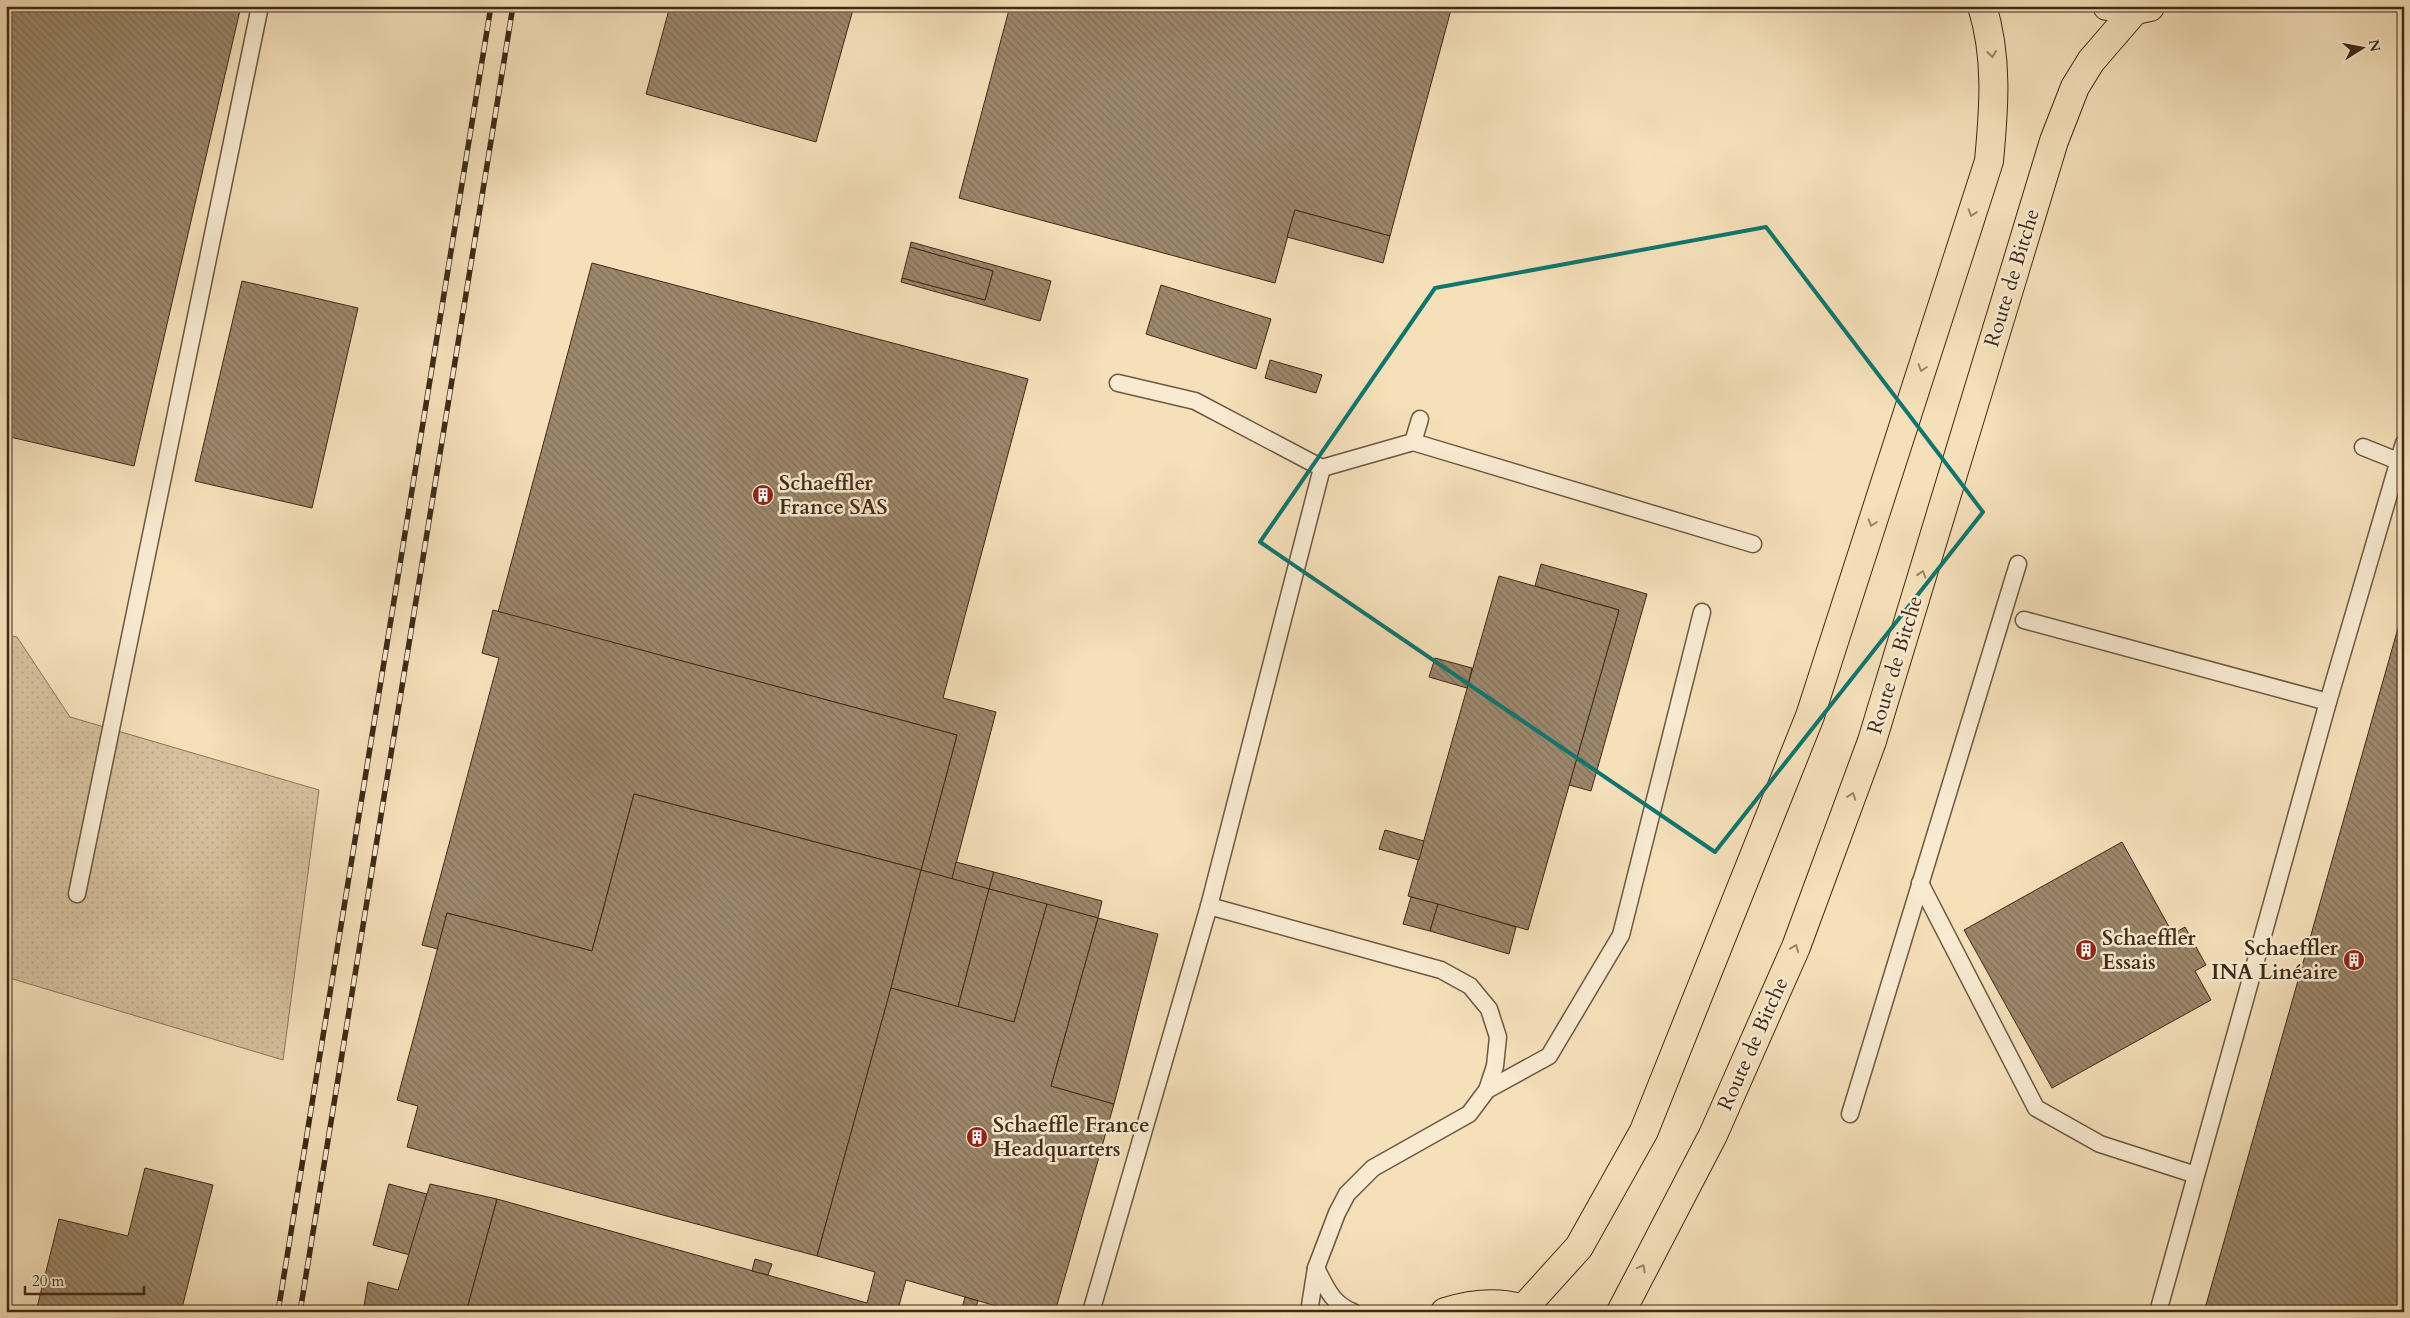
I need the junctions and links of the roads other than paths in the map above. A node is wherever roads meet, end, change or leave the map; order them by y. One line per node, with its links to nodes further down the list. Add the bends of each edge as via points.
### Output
1 (260, 6): 18 (lane)
2 (1982, 6): 24 (main road, one-way to 24, via 1993,54 1995,98 1989,161 1810,716 1644,1131 1580,1247)
3 (2107, 6): 4 (main road)
4 (2143, 8): 29 (main road, Route de Bitche, one-way to 4, via 1713,1135 1796,946 1872,741 2054,141 2075,87 2091,61)
5 (1118, 383): 11 (lane, via 1195,402)
6 (1420, 418): 7 (lane)
7 (1413, 442): 11 (lane); 12 (lane)
8 (2404, 443): 10 (lane)
9 (2363, 447): 10 (lane)
10 (2398, 461): 16 (lane)
11 (1322, 468): 19 (lane)
12 (1753, 544)
13 (2018, 564): 17 (lane)
14 (1702, 612): 20 (lane, via 1621,935 1549,1056)
15 (2024, 620): 16 (lane)
16 (2328, 702): 22 (lane)
17 (1920, 883): 21 (lane); 22 (lane, via 2036,1108 2100,1144)
18 (77, 894)
19 (1209, 906): 20 (lane, via 1441,970 1470,986 1489,1009 1498,1037 1495,1066); 25 (lane)
20 (1487, 1090): 23 (lane, via 1469,1114 1373,1168 1356,1184 1337,1213)
21 (1850, 1114)
22 (2196, 1175): 30 (lane)
23 (1316, 1268): 26 (lane); 27 (lane, via 1341,1307)
24 (1527, 1310): 28 (main road, via 1504,1304 1484,1304)
25 (1091, 1312)
26 (1309, 1312)
27 (1353, 1312)
28 (1445, 1312)
29 (1620, 1312)
30 (2158, 1312)

